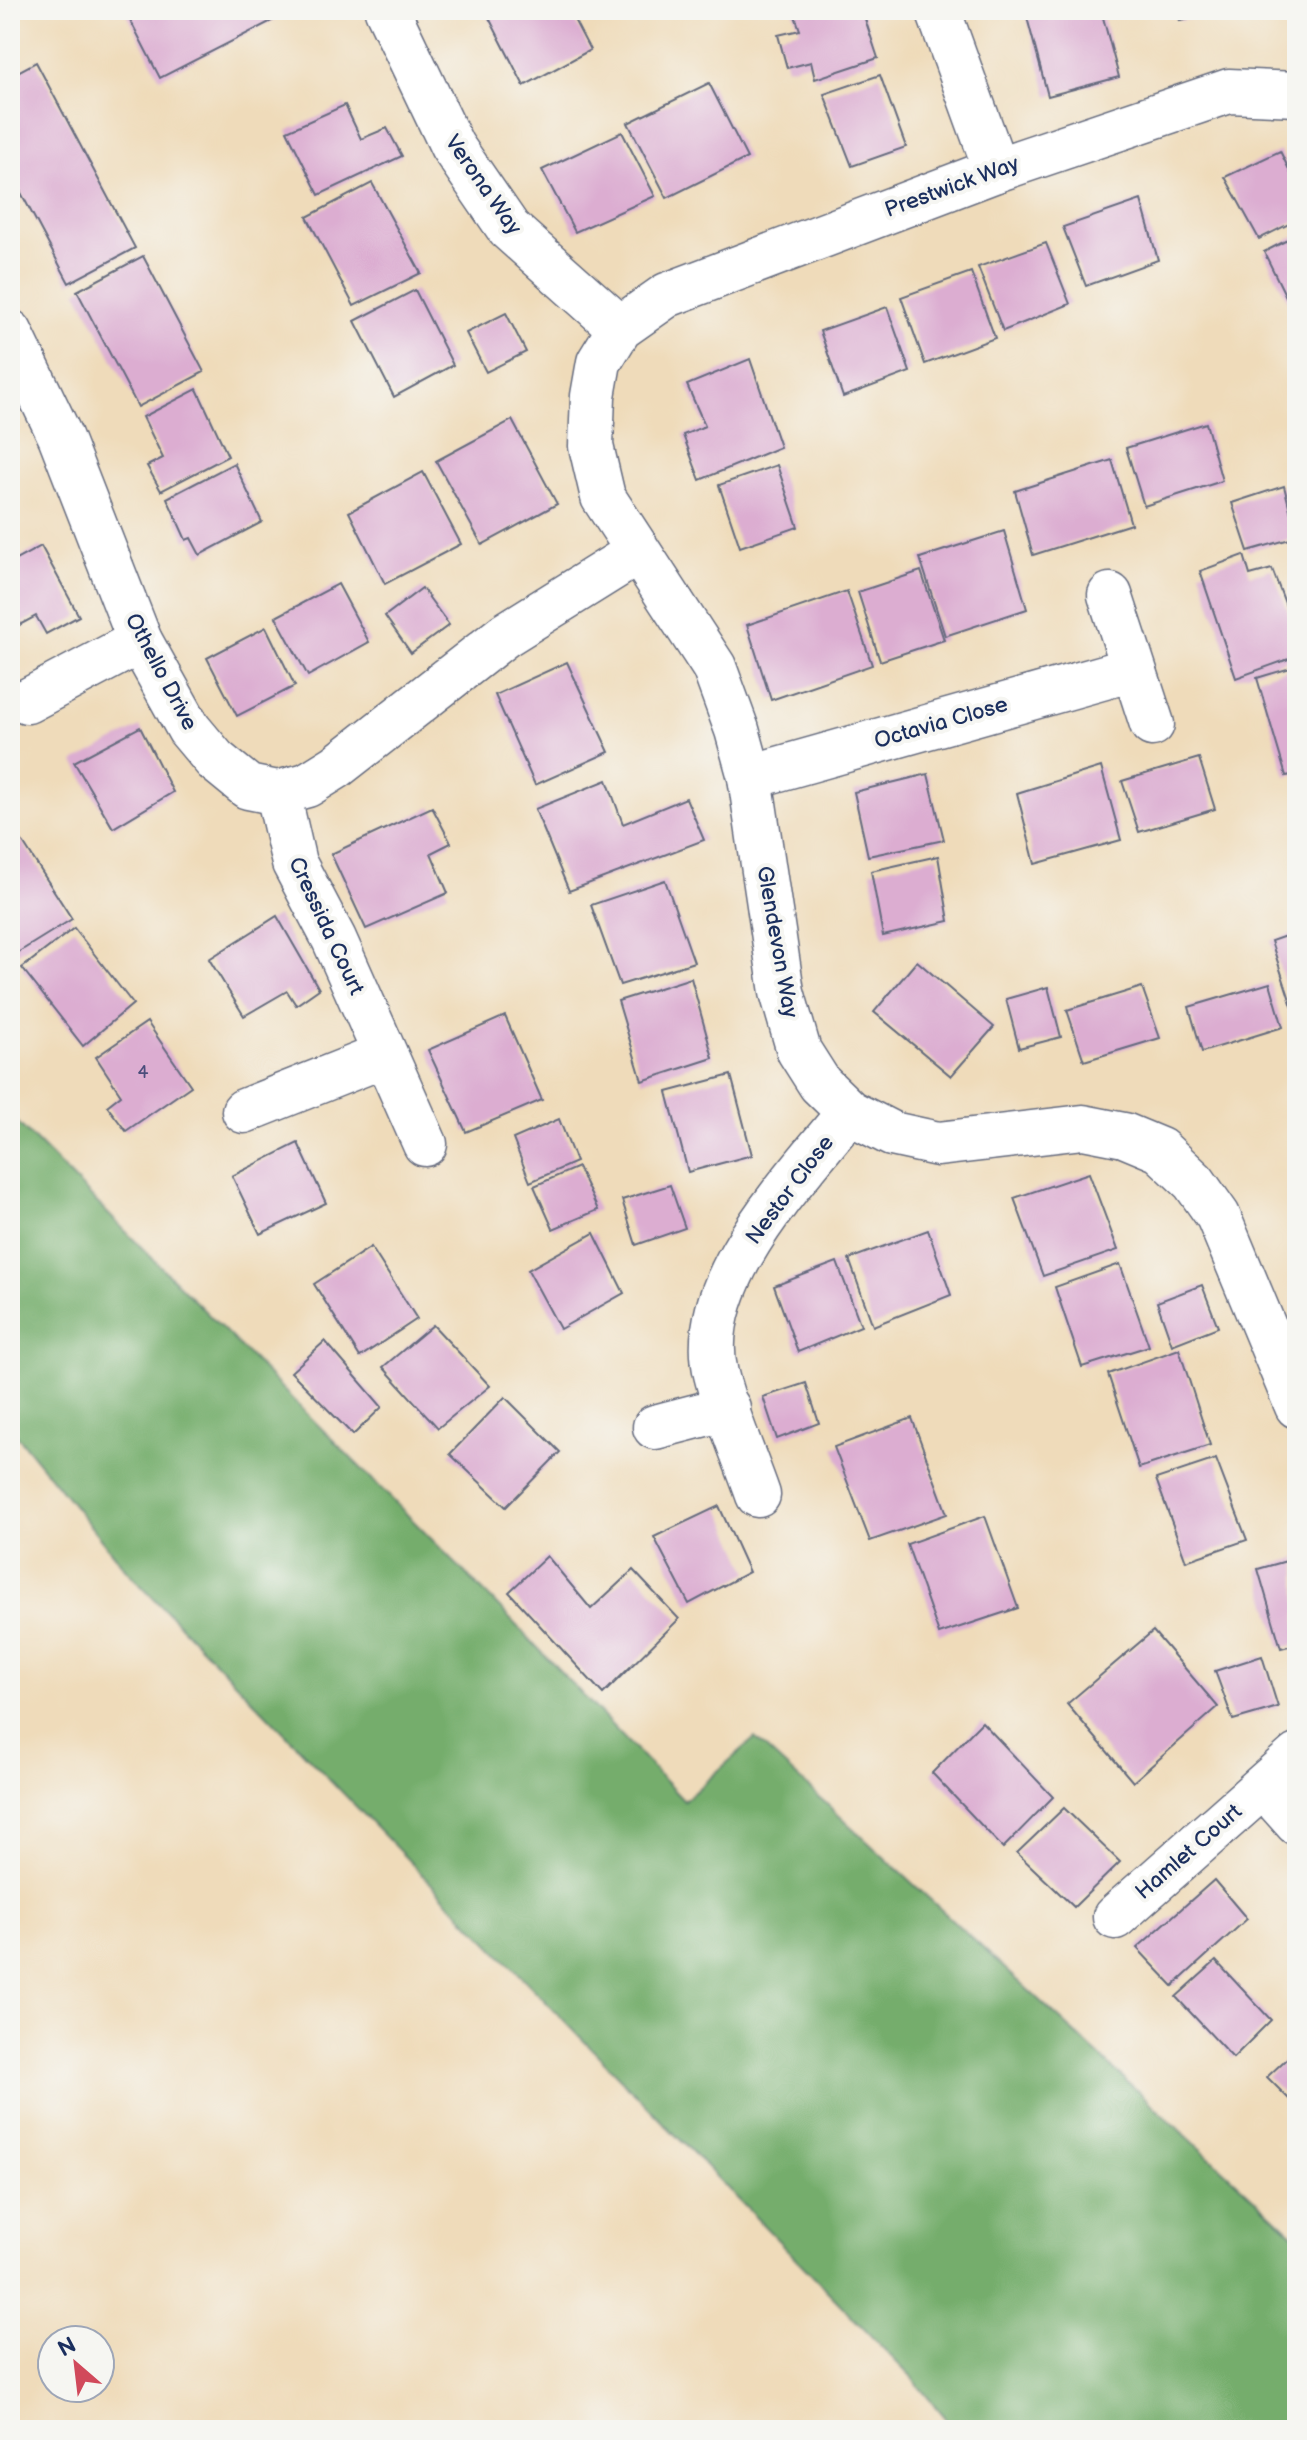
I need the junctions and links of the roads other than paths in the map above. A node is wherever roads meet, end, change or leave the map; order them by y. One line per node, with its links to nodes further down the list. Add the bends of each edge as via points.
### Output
1 (387, 10): 5 (street, Verona Way, via 452,146 509,229)
2 (938, 10): 4 (street)
3 (1297, 94): 4 (street, Prestwick Way, via 1229,91)
4 (996, 170): 5 (street, Prestwick Way, via 667,295)
5 (620, 328): 7 (street, Glendevon Way, via 599,362 591,446 603,497)
6 (10, 332): 9 (street, Othello Drive, via 60,436)
7 (638, 552): 13 (street, Glendevon Way, via 714,667); 14 (street, via 505,635 336,767 307,785)
8 (1110, 595): 10 (street)
9 (140, 641): 11 (street); 14 (street, Othello Drive, via 189,729 215,760 248,787)
10 (1133, 669): 12 (street); 13 (street, Octavia Close)
11 (27, 701)
12 (1152, 724)
13 (750, 777): 17 (street, Glendevon Way, via 782,992 799,1051 820,1084)
14 (278, 793): 15 (street, Cressida Court, via 294,863)
15 (385, 1055): 16 (street); 18 (street, Cressida Court)
16 (244, 1111)
17 (849, 1112): 19 (street, Glendevon Way, via 892,1134 938,1144 1083,1127 1124,1135 1160,1150 1194,1182 1218,1216); 20 (street, Nestor Close, via 754,1231 720,1294 715,1372)
18 (425, 1144)
19 (1297, 1406)
20 (728, 1408): 21 (street); 22 (street, Nestor Close)
21 (655, 1427)
22 (758, 1495)
23 (1297, 1756): 24 (street, Hamlet Court)
24 (1264, 1786): 25 (street); 26 (street, Hamlet Court)
25 (1297, 1823)
26 (1115, 1917)

